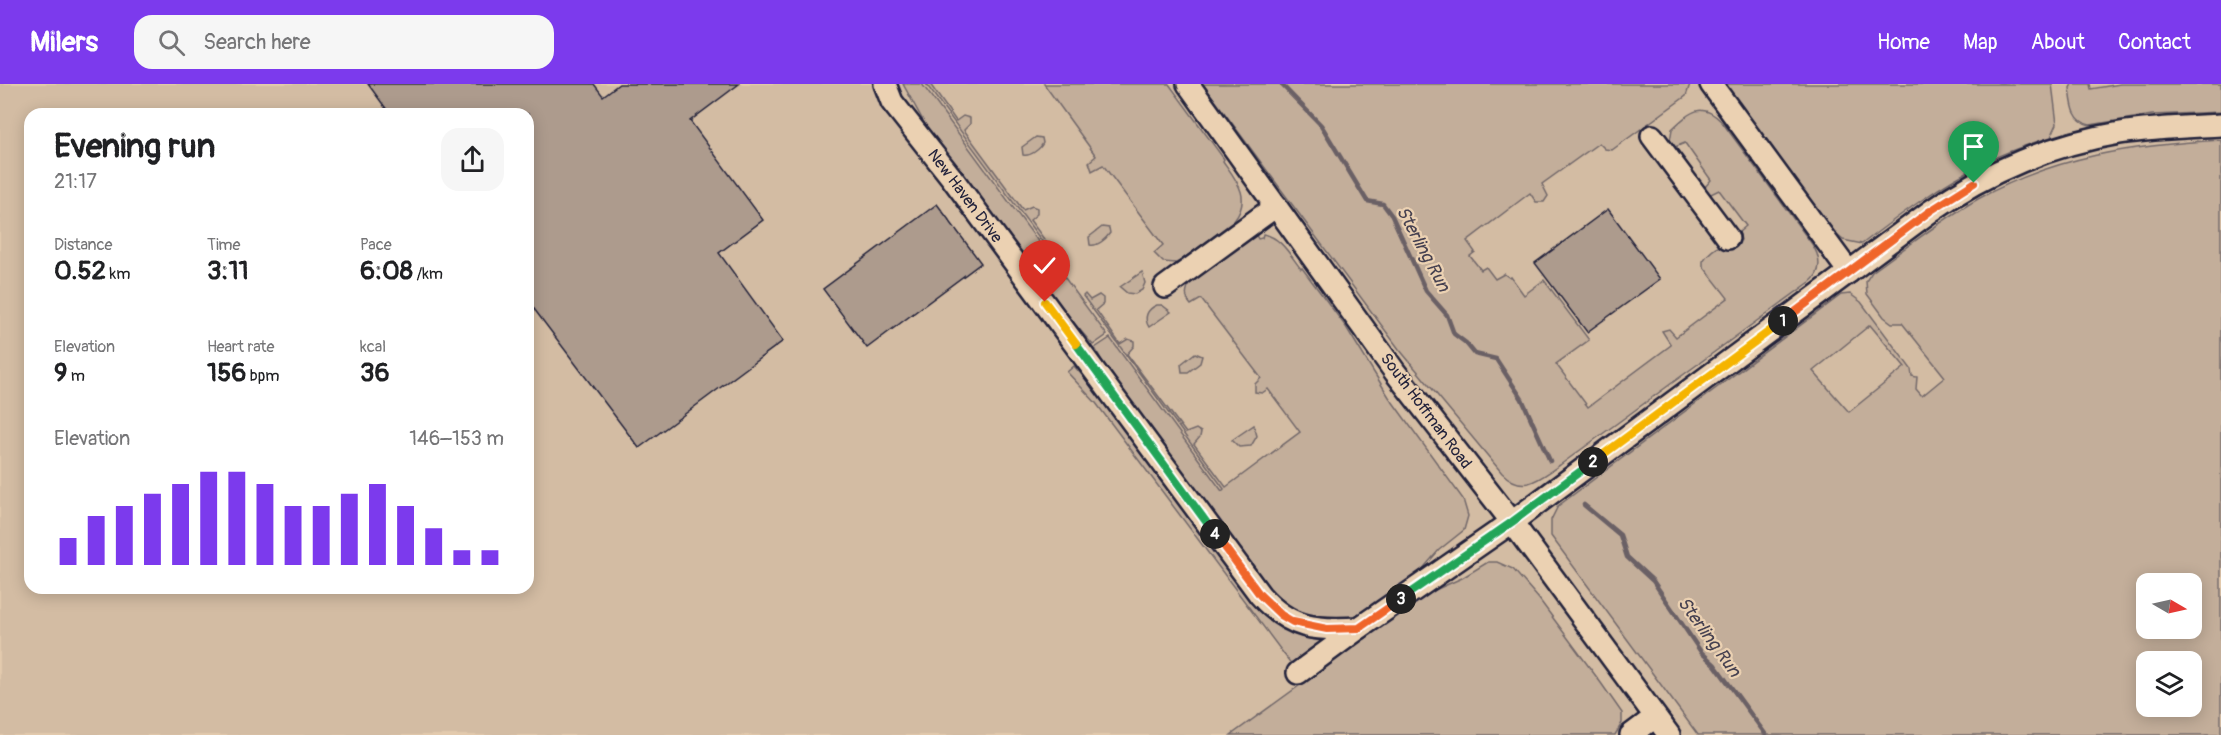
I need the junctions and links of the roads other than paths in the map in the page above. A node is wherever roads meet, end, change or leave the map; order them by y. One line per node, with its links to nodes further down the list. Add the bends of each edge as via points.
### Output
1 (885, 84): 11 (street, New Haven Drive, via 892,102 952,177 1260,595 1293,622 1327,629)
2 (1188, 84): 6 (street, South Hoffman Road)
3 (1711, 84): 8 (street)
4 (2221, 125): 8 (street, via 2120,133 2070,144 2021,161 1942,202)
5 (1652, 136): 7 (street)
6 (1276, 206): 9 (street); 10 (street, South Hoffman Road, via 1395,372)
7 (1728, 238)
8 (1849, 272): 10 (street)
9 (1165, 287)
10 (1512, 522): 11 (street); 13 (street, South Hoffman Road)
11 (1359, 628): 12 (street)
12 (1298, 673)
13 (1655, 717): 14 (street); 15 (street, South Hoffman Road)
14 (1631, 735)
15 (1669, 735)

